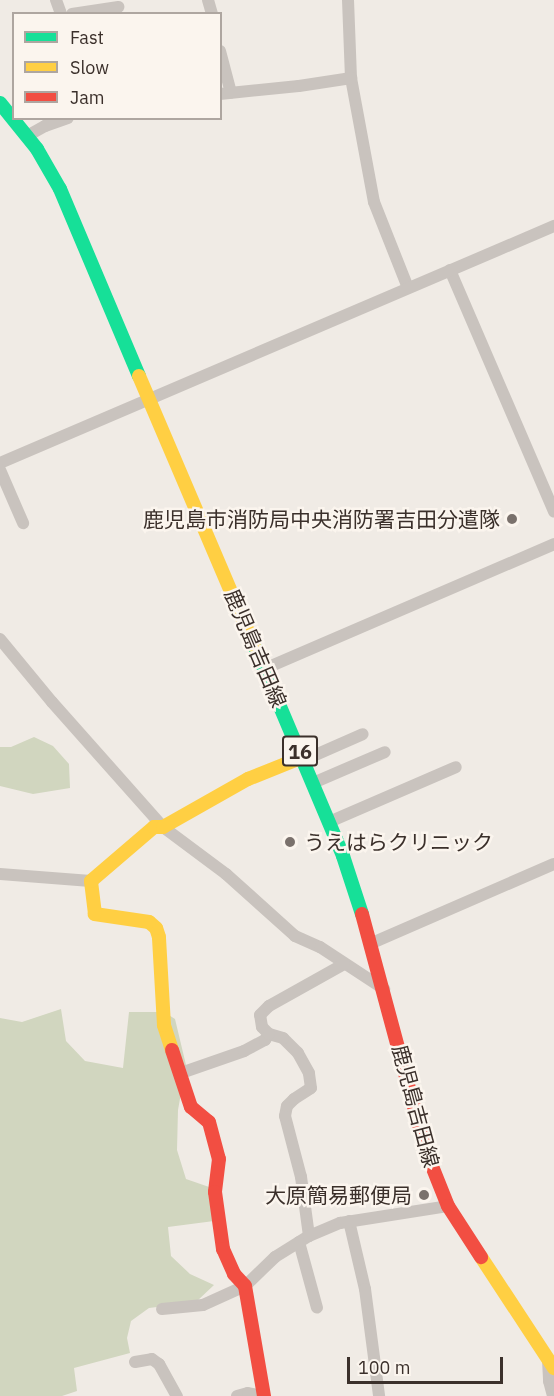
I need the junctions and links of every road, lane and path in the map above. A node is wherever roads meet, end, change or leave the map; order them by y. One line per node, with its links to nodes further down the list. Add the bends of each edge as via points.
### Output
1 (348, 0): 5 (street)
2 (118, 7): 3 (street)
3 (85, 12)
4 (222, 65): 6 (street)
5 (351, 78): 6 (street); 14 (street, via 374,202)
6 (226, 94)
7 (0, 103): 8 (main road, 鹿児島吉田線 / 16)
8 (12, 118)
9 (14, 120): 11 (main road, 鹿児島吉田線 / 16)
10 (62, 120): 11 (street)
11 (27, 136): 15 (main road, 鹿児島吉田線 / 16, via 60,189)
12 (554, 226): 13 (street)
13 (450, 270): 14 (street); 18 (street)
14 (408, 288): 15 (street)
15 (149, 400): 16 (street); 22 (main road, 鹿児島吉田線 / 16)
16 (0, 463)
17 (0, 470): 19 (street)
18 (554, 512)
19 (23, 523)
20 (554, 544): 22 (street)
21 (0, 639): 29 (street)
22 (264, 669): 25 (main road, 鹿児島吉田線 / 16)
23 (363, 734): 25 (street)
24 (385, 752): 27 (street)
25 (303, 758): 27 (main road, 鹿児島吉田線 / 16); 29 (main road, via 248,779)
26 (456, 767): 28 (street)
27 (313, 783): 28 (main road, 鹿児島吉田線 / 16)
28 (329, 822): 33 (main road, 鹿児島吉田線 / 16)
29 (163, 827): 32 (main road, via 154,827); 34 (street, via 226,874 295,936)
30 (554, 864): 33 (street)
31 (0, 874): 32 (street)
32 (91, 881): 37 (main road, via 95,914 149,922 156,928 164,1025)
33 (372, 943): 35 (main road, 鹿児島吉田線 / 16)
34 (344, 964): 35 (street); 36 (street, via 268,1006 260,1015 262,1027)
35 (384, 989): 38 (main road, 鹿児島吉田線 / 16, via 426,1151)
36 (269, 1034): 37 (street, via 244,1051); 40 (street, via 283,1038 298,1053 309,1073 310,1088 287,1106 285,1116 301,1177)
37 (181, 1073): 41 (main road, via 191,1107 208,1122 219,1158 214,1192 223,1249 234,1274)
38 (448, 1206): 39 (street); 45 (main road, 鹿児島吉田線 / 16)
39 (349, 1221): 40 (street); 49 (street, via 365,1289)
40 (304, 1239): 41 (street, via 275,1257); 42 (street)
41 (245, 1286): 43 (street, via 203,1305); 48 (main road)
42 (316, 1308)
43 (162, 1309)
44 (135, 1362): 46 (street, via 152,1359 159,1364)
45 (551, 1364): 50 (street, via 549,1381)
46 (177, 1396)
47 (237, 1396): 48 (street)
48 (263, 1396)
49 (379, 1396)
50 (553, 1396)

